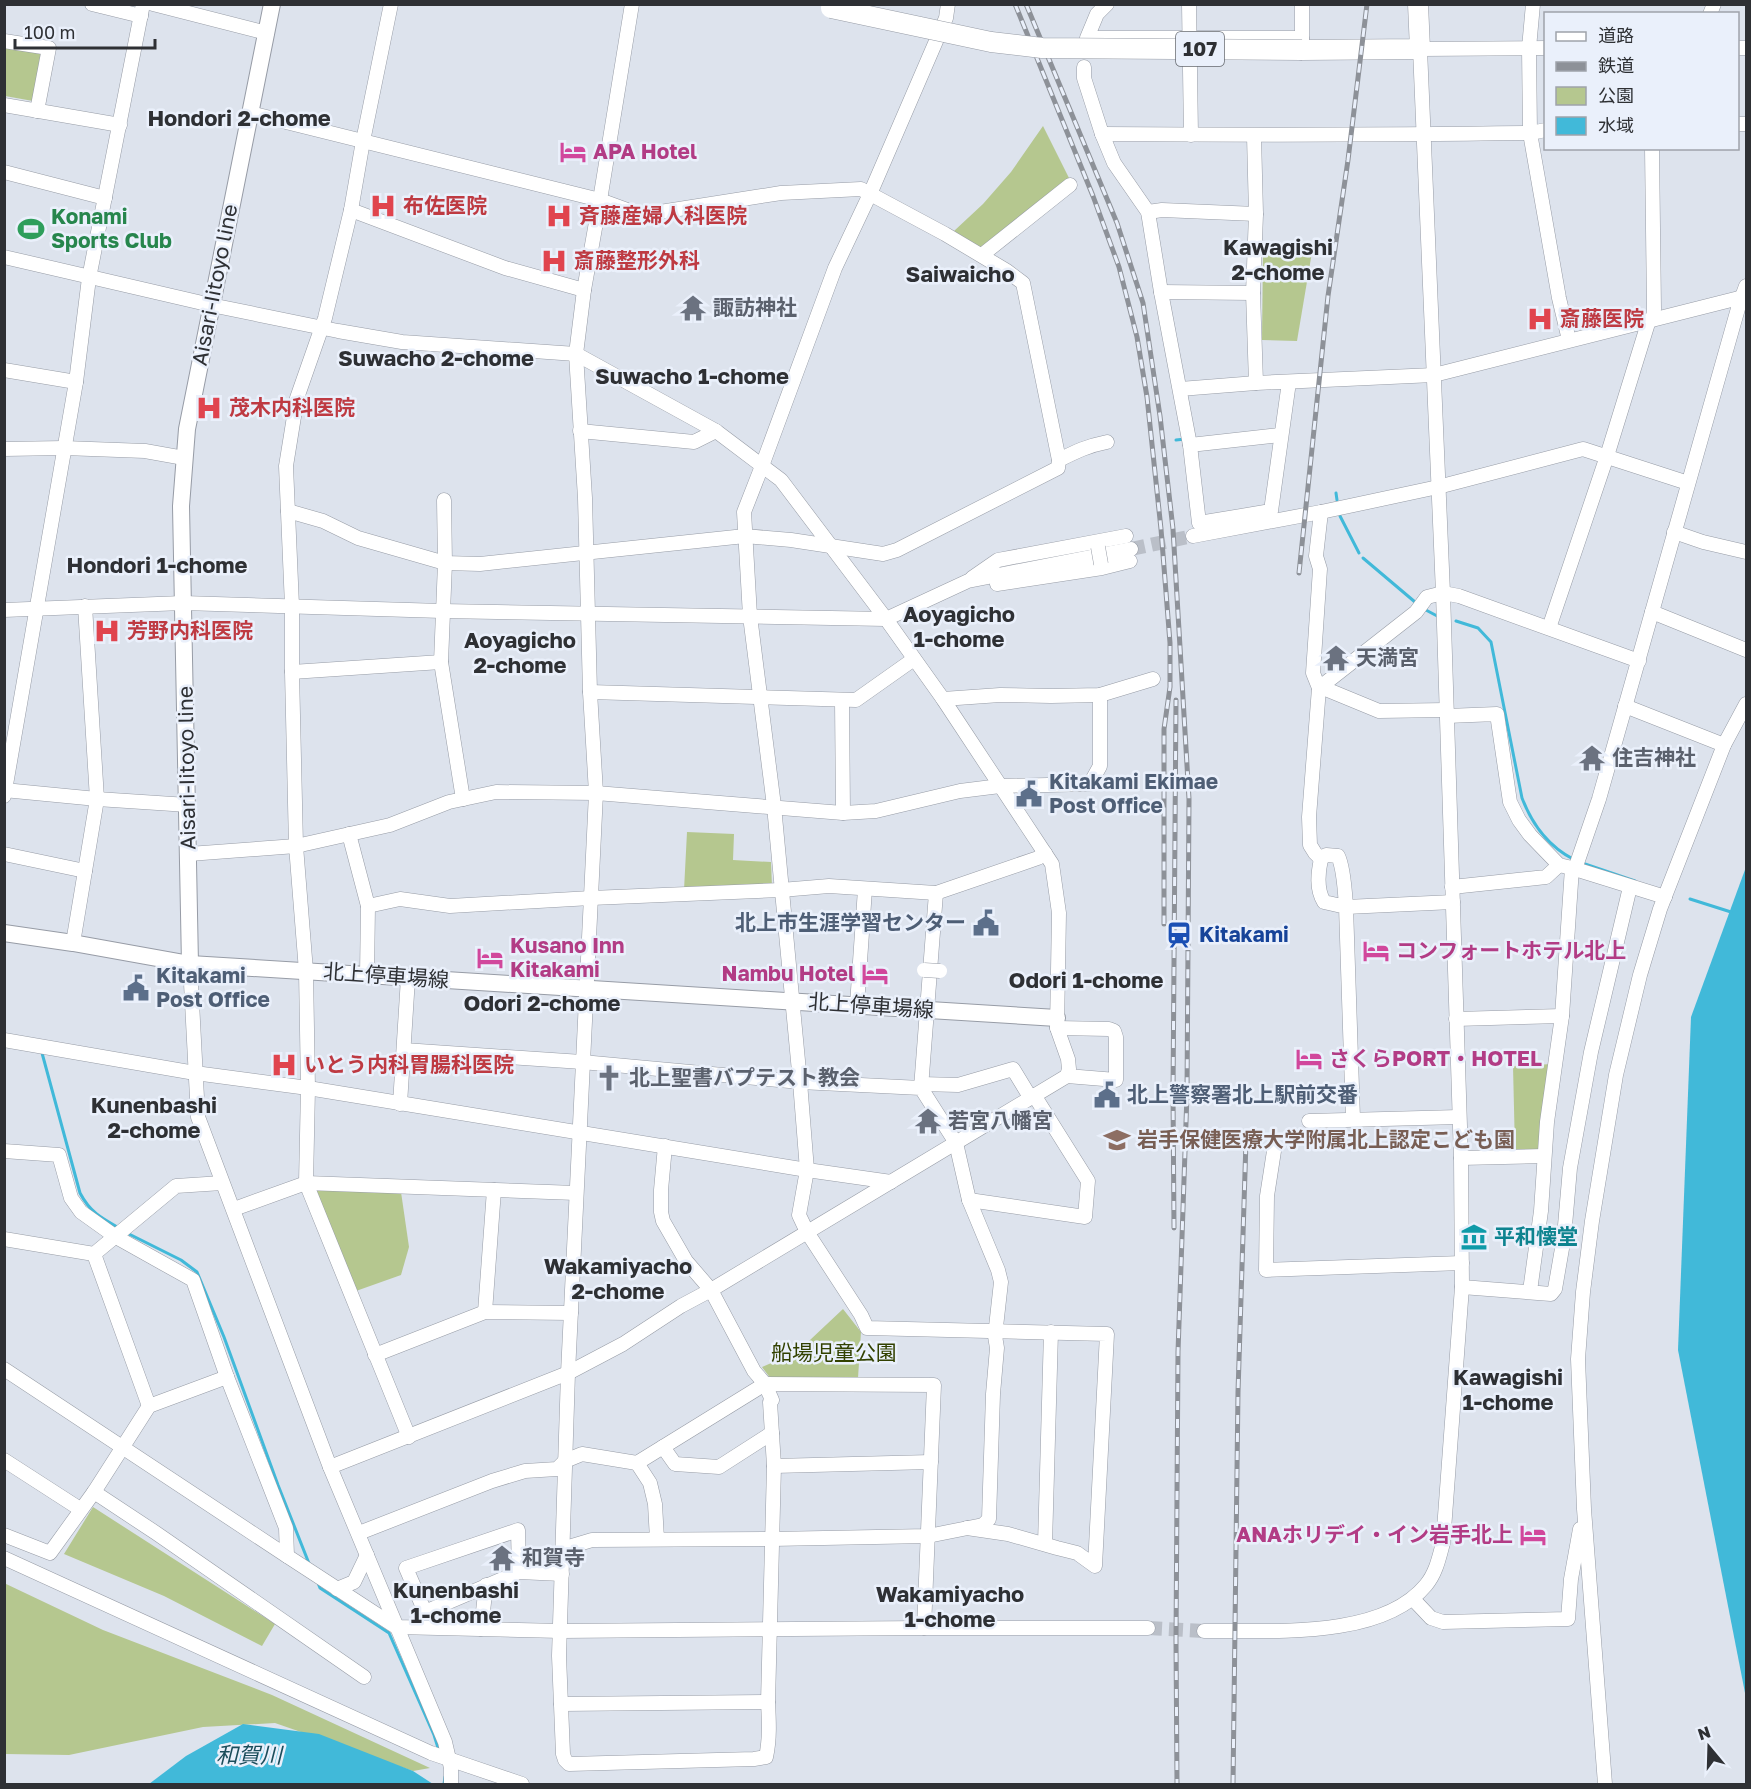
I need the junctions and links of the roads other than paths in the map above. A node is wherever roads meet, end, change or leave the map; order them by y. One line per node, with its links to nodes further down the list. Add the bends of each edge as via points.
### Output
1 (92, 4): 13 (street)
2 (153, 4): 14 (street)
3 (272, 4): 14 (main road, Aisari-Iitoyo line)
4 (391, 4): 32 (street)
5 (632, 4): 38 (street)
6 (948, 4): 36 (street, via 946,18)
7 (1107, 4): 15 (street, via 1097,14 1086,38)
8 (1189, 4): 15 (street)
9 (1302, 4): 17 (street)
10 (1418, 4): 20 (highway)
11 (1533, 4): 18 (street)
12 (824, 6): 17 (highway, 107, bridge, via 991,42 1042,48)
13 (142, 10): 25 (street)
14 (267, 33): 24 (main road, Aisari-Iitoyo line)
15 (1190, 38): 17 (street); 29 (street)
16 (4, 40): 23 (street, via 49,48)
17 (1302, 44): 20 (highway, 107)
18 (1529, 48): 19 (street); 20 (street); 27 (street)
19 (1544, 48)
20 (1420, 49): 30 (street)
21 (1084, 67): 28 (street)
22 (4, 105): 23 (street)
23 (37, 111): 25 (street)
24 (250, 113): 32 (street); 49 (main road, Aisari-Iitoyo line)
25 (120, 126): 37 (street)
26 (1544, 130): 27 (street)
27 (1530, 133): 30 (street); 52 (street, via 1558,298)
28 (1102, 134): 29 (street); 40 (street, via 1114,163)
29 (1191, 135): 31 (street)
30 (1424, 135): 31 (street); 55 (street)
31 (1254, 136): 41 (street)
32 (363, 141): 38 (street); 39 (street)
33 (1652, 150): 50 (street)
34 (4, 172): 37 (street)
35 (1070, 185): 42 (street)
36 (870, 194): 38 (street, via 861,189 781,193 641,215); 42 (street); 70 (street, via 835,268)
37 (105, 198): 44 (street)
38 (600, 200): 45 (street)
39 (351, 210): 45 (street, via 505,268); 51 (street)
40 (1148, 212): 41 (street); 46 (street)
41 (1256, 214): 47 (street)
42 (982, 255): 69 (street, via 1023,283)
43 (4, 257): 44 (street)
44 (88, 278): 49 (street); 56 (street)
45 (584, 290): 53 (street)
46 (1161, 292): 47 (street); 59 (street)
47 (1253, 293): 58 (street)
48 (1744, 298): 50 (street); 71 (street)
49 (211, 305): 51 (street); 68 (main road, Aisari-Iitoyo line)
50 (1651, 319): 52 (street); 67 (street)
51 (321, 327): 53 (street, via 402,342); 74 (street, via 297,398 286,466)
52 (1569, 340): 55 (street)
53 (576, 354): 60 (street); 61 (street)
54 (4, 370): 56 (street)
55 (1434, 375): 57 (street); 72 (street)
56 (75, 382): 65 (street)
57 (1289, 382): 58 (street); 62 (street)
58 (1256, 383): 59 (street)
59 (1180, 389): 64 (street)
60 (580, 431): 61 (street, via 694,442); 83 (street)
61 (716, 431): 70 (street)
62 (1280, 435): 64 (street); 64 (street, via 1271,511 1199,523)
63 (1107, 442): 69 (street)
64 (1190, 445)
65 (64, 448): 66 (street); 68 (street, via 145,451); 91 (street)
66 (4, 449)
67 (1607, 456): 71 (street); 72 (street, via 1583,449); 98 (street)
68 (184, 458): 88 (main road, Aisari-Iitoyo line)
69 (1059, 460): 81 (street, via 1058,468 897,550 883,554)
70 (762, 466): 77 (street, via 744,512); 81 (street, via 781,480)
71 (1688, 483): 76 (street)
72 (1438, 487): 75 (street); 87 (street)
73 (444, 500): 84 (street)
74 (288, 511): 84 (street, via 323,521 358,538); 90 (street)
75 (1321, 512): 79 (street); 105 (street, via 1313,673)
76 (1674, 532): 82 (street); 94 (street)
77 (745, 536): 81 (street); 83 (street); 96 (street)
78 (1126, 536): 80 (street)
79 (1192, 536)
80 (1098, 544): 85 (street, bridge); 86 (street, via 998,560)
81 (832, 546): 97 (street)
82 (1746, 552)
83 (588, 554): 84 (street, via 480,564); 95 (street)
84 (445, 563): 93 (street)
85 (1102, 566): 86 (street, via 981,586); 86 (street, via 1131,555)
86 (968, 581): 97 (street)
87 (1443, 594): 98 (street); 105 (street, via 1426,597 1416,612); 113 (street)
88 (183, 603): 89 (street); 90 (street); 120 (main road, Aisari-Iitoyo line)
89 (86, 606): 91 (street); 119 (street)
90 (292, 606): 93 (street); 103 (street)
91 (36, 609): 92 (street); 116 (street)
92 (4, 610)
93 (442, 611): 95 (street); 102 (street)
94 (1652, 612): 99 (street); 101 (street)
95 (589, 613): 96 (street); 106 (street)
96 (750, 616): 97 (street); 108 (street)
97 (886, 619): 100 (street)
98 (1549, 628): 101 (street)
99 (1746, 650)
100 (914, 659): 109 (street); 110 (street, via 856,700)
101 (1639, 661): 112 (street)
102 (441, 662): 103 (street); 118 (street)
103 (292, 672): 124 (street)
104 (1153, 679): 107 (street)
105 (1319, 688): 113 (street, via 1379,711); 128 (street, via 1309,817 1310,845)
106 (590, 692): 108 (street); 117 (street)
107 (1100, 695): 109 (street); 115 (street, via 1100,766 1090,784)
108 (760, 697): 110 (street); 121 (street)
109 (943, 699): 115 (street)
110 (843, 700): 122 (street)
111 (1746, 704): 114 (street)
112 (1625, 706): 114 (street); 132 (street, via 1575,869)
113 (1446, 713): 129 (street, via 1497,714 1510,802 1530,835); 131 (street)
114 (1724, 745): 136 (street)
115 (1000, 786): 122 (street, via 960,791 876,811); 125 (street)
116 (5, 792): 119 (street)
117 (596, 794): 118 (street, via 496,792); 121 (street); 137 (street)
118 (463, 799): 123 (street, via 390,825)
119 (97, 800): 120 (street); 130 (street)
120 (188, 805): 127 (main road, Aisari-Iitoyo line)
121 (774, 806): 122 (street); 134 (street)
122 (843, 813)
123 (349, 834): 124 (street); 139 (street)
124 (296, 846): 127 (street); 145 (street)
125 (1045, 853): 135 (street); 155 (street, via 1052,864 1059,913)
126 (4, 854): 130 (street)
127 (189, 854): 143 (main road, Aisari-Iitoyo line)
128 (1321, 859): 140 (street, via 1320,896 1324,902); 140 (street, via 1326,855 1338,856)
129 (1559, 865): 131 (street, via 1546,877); 153 (street, via 1572,868)
130 (85, 871): 142 (street)
131 (1452, 887): 138 (street)
132 (1630, 887): 136 (street); 191 (street, via 1591,1052 1570,1168 1556,1289 1551,1294)
133 (865, 889): 134 (street, via 829,886); 135 (street); 151 (street)
134 (782, 890): 137 (street); 150 (street)
135 (936, 893): 152 (street)
136 (1665, 897): 214 (street, via 1640,975 1616,1075 1592,1221 1578,1359)
137 (591, 898): 139 (street, via 450,906 400,898); 149 (street)
138 (1453, 902): 140 (street); 154 (street)
139 (368, 906): 147 (street)
140 (1346, 907): 167 (street)
141 (4, 933): 142 (main road, 北上停車場線)
142 (73, 943): 143 (main road, 北上停車場線)
143 (190, 964): 145 (main road, 北上停車場線); 159 (street)
144 (924, 970): 146 (street, bridge)
145 (306, 971): 147 (main road, 北上停車場線); 163 (street)
146 (940, 971)
147 (367, 975): 148 (main road, 北上停車場線)
148 (408, 978): 149 (main road, 北上停車場線); 157 (street)
149 (587, 989): 150 (main road, 北上停車場線); 158 (street)
150 (793, 1001): 151 (main road, 北上停車場線); 161 (street)
151 (857, 1005): 152 (main road, 北上停車場線)
152 (927, 1010): 155 (main road, 北上停車場線); 162 (street)
153 (1563, 1016): 154 (street); 174 (street)
154 (1456, 1018): 166 (street)
155 (1057, 1023): 160 (street, via 1068,1059); 160 (street, via 1109,1029 1116,1037 1116,1080)
156 (4, 1040): 159 (street)
157 (404, 1050): 158 (street); 165 (street)
158 (582, 1062): 161 (street); 169 (street)
159 (195, 1073): 163 (street); 178 (street, via 198,1117)
160 (1067, 1076): 164 (street)
161 (800, 1082): 162 (street); 176 (street)
162 (921, 1086): 164 (street, via 958,1084 1013,1069); 170 (street)
163 (308, 1088): 165 (street); 179 (street)
164 (1032, 1096): 170 (street); 182 (street, via 1088,1181 1085,1217)
165 (400, 1104): 169 (street)
166 (1459, 1117): 167 (street); 175 (street)
167 (1353, 1119): 168 (street)
168 (1309, 1121)
169 (580, 1133): 171 (street); 181 (street)
170 (956, 1143): 177 (street); 182 (street)
171 (665, 1146): 176 (street); 190 (street, via 663,1221 686,1261)
172 (4, 1151): 185 (street, via 59,1155 71,1198 81,1212)
173 (1274, 1151): 188 (street, via 1267,1196 1266,1270)
174 (1544, 1156): 175 (street); 191 (street)
175 (1461, 1158): 188 (street)
176 (807, 1170): 177 (street); 184 (street, via 799,1215)
177 (891, 1182): 184 (street)
178 (222, 1183): 183 (street); 185 (street, via 176,1186)
179 (306, 1184): 180 (street); 183 (street); 196 (street)
180 (494, 1190): 181 (street); 192 (street)
181 (576, 1193): 193 (street)
182 (969, 1200): 194 (street, via 1001,1282)
183 (234, 1209): 211 (street)
184 (807, 1232): 190 (street); 194 (street, via 867,1328)
185 (116, 1237): 187 (street); 199 (street, via 193,1280)
186 (4, 1239): 187 (street)
187 (94, 1254): 201 (street)
188 (1462, 1263): 189 (street)
189 (1462, 1287): 191 (street); 230 (street, via 1443,1543 1428,1584)
190 (711, 1290): 198 (street); 200 (street, via 754,1371)
191 (1530, 1291)
192 (485, 1312): 193 (street); 196 (street)
193 (571, 1313): 198 (street)
194 (996, 1331): 195 (street); 215 (street, via 989,1520)
195 (1051, 1332): 221 (street); 221 (street, via 1107,1334 1095,1566 1077,1553)
196 (375, 1355): 203 (street)
197 (4, 1369): 204 (street)
198 (568, 1373): 203 (street); 207 (street)
199 (227, 1377): 201 (street); 224 (street, via 286,1528)
200 (765, 1384): 202 (street, via 772,1400); 205 (street); 208 (street, via 934,1385)
201 (149, 1407): 204 (street)
202 (772, 1432): 205 (street, via 719,1467 675,1464); 210 (street)
203 (409, 1437): 211 (street)
204 (123, 1446): 212 (street); 224 (street)
205 (663, 1447): 209 (street)
206 (4, 1460): 213 (street)
207 (565, 1461): 209 (street, via 582,1454); 216 (street, via 557,1469 492,1481); 222 (street)
208 (932, 1462): 210 (street); 218 (street)
209 (638, 1463): 219 (street, via 650,1483)
210 (774, 1466): 220 (street)
211 (330, 1467): 216 (street)
212 (94, 1492): 213 (street); 238 (street)
213 (80, 1509): 217 (street, via 50,1553)
214 (1584, 1509): 230 (street, via 1568,1619 1443,1622 1431,1618); 244 (street)
215 (967, 1528): 218 (street); 221 (street)
216 (359, 1533): 223 (street)
217 (4, 1535)
218 (928, 1536): 220 (street); 232 (street)
219 (657, 1539): 220 (street); 222 (street, via 592,1540)
220 (772, 1539): 235 (street)
221 (1045, 1544)
222 (562, 1549): 227 (street)
223 (367, 1555): 229 (street, via 354,1582); 231 (street)
224 (287, 1556): 229 (street)
225 (4, 1558): 241 (street)
226 (519, 1572): 227 (street); 228 (street); 228 (street, via 519,1530 406,1568 425,1612)
227 (562, 1574): 236 (street)
228 (486, 1585): 234 (street)
229 (337, 1589): 231 (street)
230 (1413, 1599): 237 (street, via 1365,1621 1321,1629)
231 (396, 1626): 234 (street); 241 (street, via 445,1742)
232 (924, 1628): 233 (street); 235 (street)
233 (1148, 1628)
234 (481, 1629): 236 (street)
235 (771, 1629): 236 (street); 239 (street)
236 (561, 1631): 240 (street)
237 (1204, 1631)
238 (364, 1677)
239 (768, 1702): 240 (street); 240 (street, via 770,1737 766,1757 569,1764 562,1754)
240 (561, 1704)
241 (450, 1764): 242 (street); 243 (street)
242 (451, 1785)
243 (522, 1785)
244 (1605, 1785)

